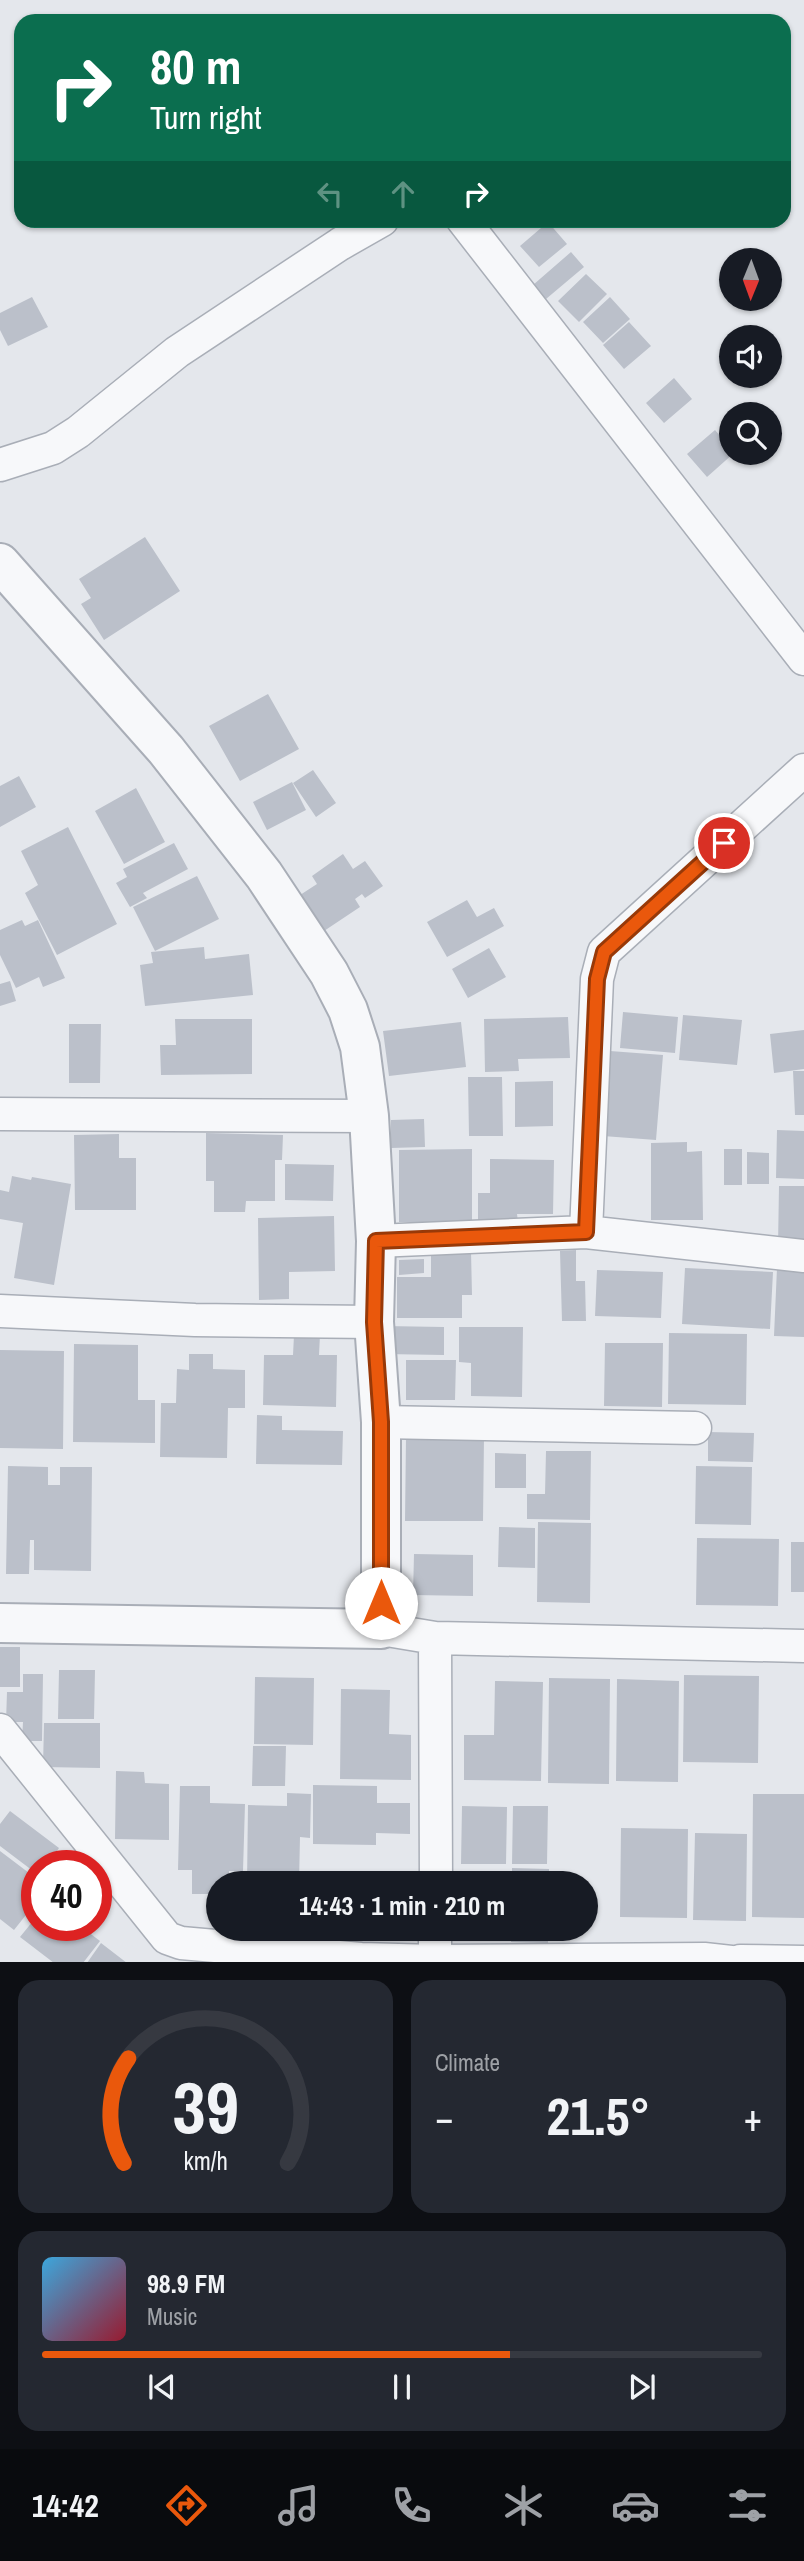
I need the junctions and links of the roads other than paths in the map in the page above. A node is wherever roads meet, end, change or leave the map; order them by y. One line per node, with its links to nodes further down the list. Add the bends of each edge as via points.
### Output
1 (368, 228): 3 (street, via 177,352 78,432 53,447)
2 (469, 228): 5 (street)
3 (0, 465)
4 (0, 563): 8 (street, via 166,750 264,875 348,1010 360,1047)
5 (804, 659)
6 (804, 770): 9 (street, via 604,952 597,979)
7 (0, 1114): 8 (street)
8 (369, 1116): 10 (street)
9 (586, 1232): 10 (street); 11 (street)
10 (376, 1241): 13 (street)
11 (804, 1256)
12 (0, 1311): 13 (street)
13 (374, 1322): 14 (street)
14 (381, 1422): 15 (street); 17 (street)
15 (695, 1427)
16 (0, 1623): 17 (street)
17 (381, 1629): 18 (street)
18 (435, 1638): 19 (street); 21 (street)
19 (804, 1646)
20 (6, 1752): 23 (street)
21 (436, 1871)
22 (435, 1941): 25 (street)
23 (160, 1950): 24 (street, via 181,1943)
24 (361, 1961): 25 (street)
25 (435, 1961): 26 (street)
26 (740, 1962): 27 (street)
27 (804, 1962)

